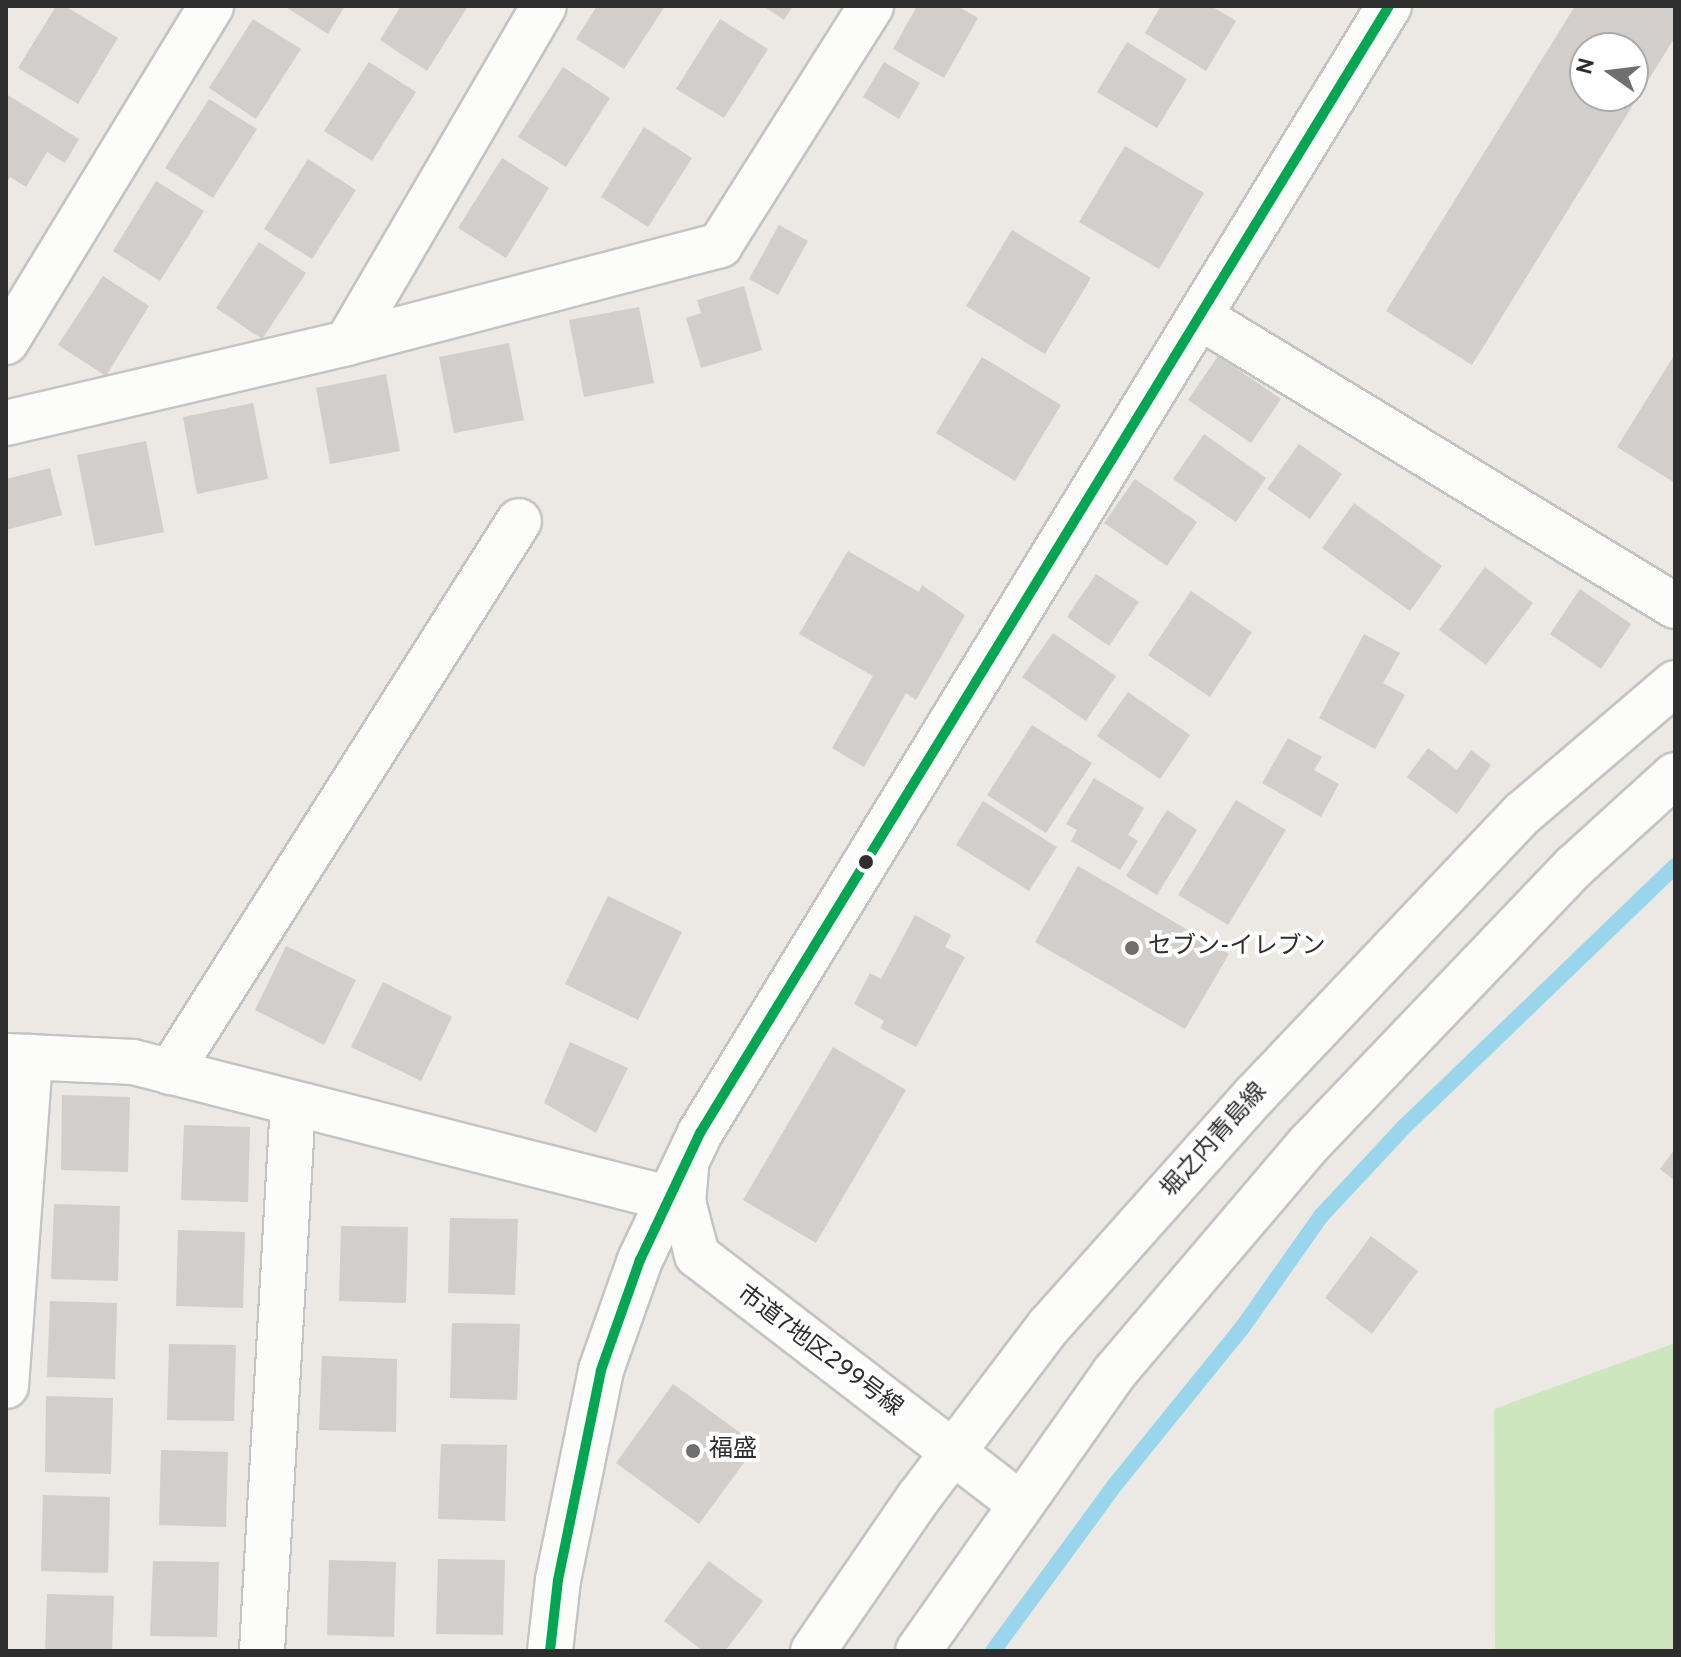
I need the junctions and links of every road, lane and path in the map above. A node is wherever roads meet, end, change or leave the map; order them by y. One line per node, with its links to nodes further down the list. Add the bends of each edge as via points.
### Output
1 (211, 6): 6 (street)
2 (544, 6): 7 (street)
3 (871, 6): 7 (street, via 720,245)
4 (1389, 6): 5 (street)
5 (1200, 317): 10 (street); 16 (street)
6 (6, 342)
7 (347, 343): 8 (street)
8 (6, 423)
9 (519, 521): 14 (street)
10 (1675, 606)
11 (1675, 683): 18 (street, 堀之内青島線, via 1523,813 1255,1095 1049,1326)
12 (1675, 775): 19 (street, via 1575,866 1309,1144 1114,1373)
13 (18, 1057): 14 (street, via 133,1062); 17 (street)
14 (170, 1072): 15 (street)
15 (293, 1104): 16 (street); 20 (street)
16 (680, 1187): 18 (street, 市道7地区299号線, via 697,1255); 21 (street, via 640,1260 601,1370 558,1580)
17 (6, 1386)
18 (952, 1452): 19 (street, 市道7地区299号線); 22 (street, 堀之内青島線)
19 (1020, 1504): 23 (street)
20 (262, 1651)
21 (550, 1651)
22 (813, 1651)
23 (918, 1651)

